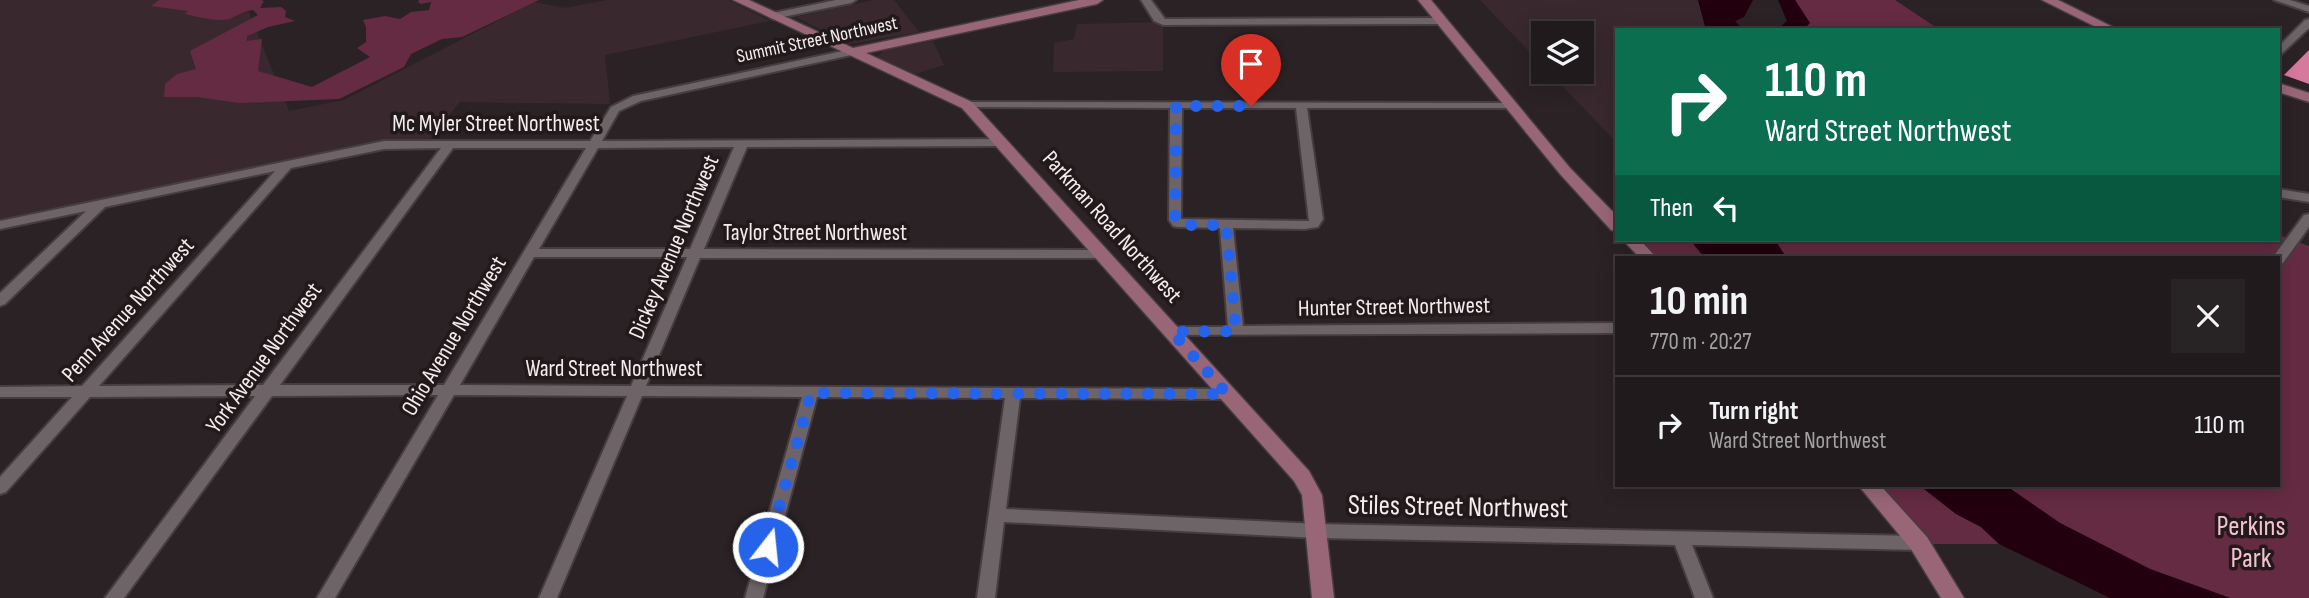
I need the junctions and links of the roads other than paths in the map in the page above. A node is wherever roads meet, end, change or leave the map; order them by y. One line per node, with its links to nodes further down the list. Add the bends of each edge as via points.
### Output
1 (740, 0): 9 (main road, Parkman Road Northwest)
2 (851, 0): 9 (street)
3 (1097, 0): 13 (main road, Summit Street Northwest)
4 (1146, 0): 10 (street, via 1163,22)
5 (1424, 0): 10 (main road)
6 (2048, 0): 12 (main road)
7 (2279, 0): 8 (street)
8 (2309, 9)
9 (773, 16): 13 (main road, Parkman Road Northwest)
10 (1442, 21): 19 (main road)
11 (2309, 22): 14 (street)
12 (2109, 28)
13 (852, 52): 17 (street, Summit Street Northwest); 18 (main road, Parkman Road Northwest)
14 (2280, 52)
15 (2280, 88): 16 (main road)
16 (2309, 98)
17 (626, 102): 24 (street, Ohio Avenue Northwest, via 613,112)
18 (967, 105): 20 (street); 22 (main road, Parkman Road Northwest)
19 (1510, 105): 21 (street); 31 (main road)
20 (1176, 106): 21 (street); 33 (street, via 1175,220 1187,225)
21 (1301, 106): 33 (street, via 1316,221 1305,225)
22 (1001, 143): 25 (street, Mc Myler Street Northwest); 37 (main road, Parkman Road Northwest)
23 (450, 144): 24 (street, Mc Myler Street Northwest); 26 (street, Mc Myler Street Northwest, via 370,147); 45 (street, York Avenue Northwest)
24 (593, 144): 25 (street, Mc Myler Street Northwest); 35 (street, Ohio Avenue Northwest)
25 (742, 144): 36 (street, Dickey Avenue Northwest)
26 (289, 163): 29 (street, Mc Myler Street Northwest); 47 (street, Penn Avenue Northwest)
27 (2280, 192): 28 (street)
28 (2309, 198)
29 (102, 203): 32 (street, Mc Myler Street Northwest); 40 (street)
30 (2309, 218): 39 (street)
31 (1615, 224)
32 (0, 225)
33 (1226, 225): 42 (street)
34 (1632, 242): 38 (main road)
35 (530, 253): 36 (street, Taylor Street Northwest); 44 (street, Ohio Avenue Northwest)
36 (695, 254): 37 (street, Taylor Street Northwest); 48 (street, Dickey Avenue Northwest)
37 (1101, 254): 43 (main road, Parkman Road Northwest)
38 (1647, 256)
39 (2280, 257)
40 (0, 301)
41 (1615, 328): 42 (street, Hunter Street Northwest)
42 (1236, 331): 43 (street, Hunter Street Northwest)
43 (1172, 332): 51 (main road, Parkman Road Northwest)
44 (448, 390): 45 (street, Ward Street Northwest); 48 (street, Ward Street Northwest); 59 (street, Ohio Avenue Northwest)
45 (267, 391): 47 (street, Ward Street Northwest); 58 (street, York Avenue Northwest)
46 (0, 392): 47 (street, Ward Street Northwest)
47 (86, 392): 53 (street, Penn Avenue Northwest)
48 (637, 392): 49 (street, Ward Street Northwest); 60 (street, Dickey Avenue Northwest)
49 (811, 393): 50 (street, Ward Street Northwest); 61 (street)
50 (1013, 393): 51 (street, Ward Street Northwest); 54 (street)
51 (1227, 394): 55 (main road, Parkman Road Northwest, via 1309,487)
52 (1870, 487): 57 (main road)
53 (0, 488)
54 (997, 515): 55 (street, Stiles Street Northwest); 62 (street)
55 (1317, 531): 56 (street, Stiles Street Northwest); 63 (main road, Parkman Road Northwest)
56 (1681, 538): 57 (street, Stiles Street Northwest); 64 (street)
57 (1919, 543): 65 (main road)
58 (114, 598)
59 (326, 598)
60 (548, 598)
61 (754, 598)
62 (986, 598)
63 (1323, 598)
64 (1704, 598)
65 (1953, 598)

